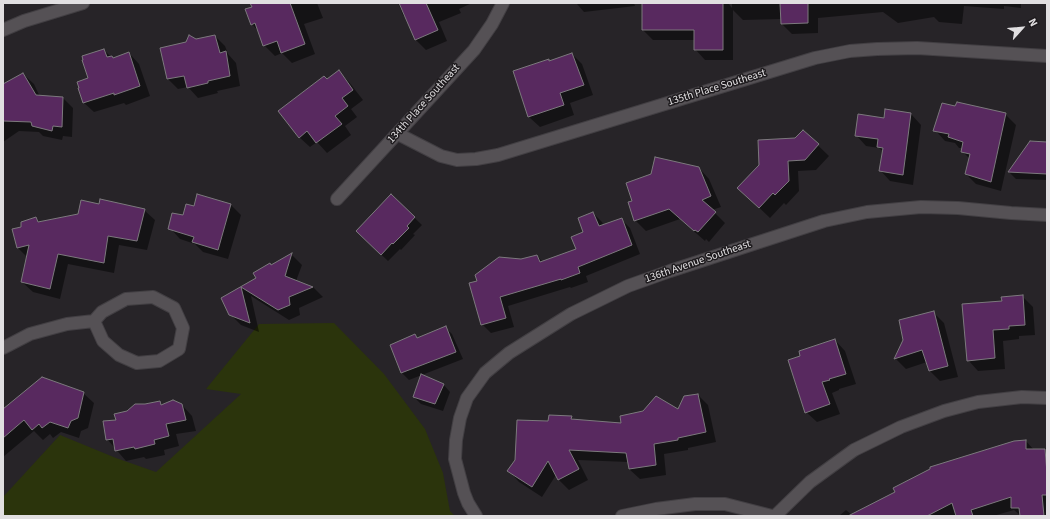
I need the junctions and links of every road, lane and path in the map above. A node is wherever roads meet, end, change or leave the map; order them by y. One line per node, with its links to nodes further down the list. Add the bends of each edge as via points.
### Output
1 (83, 3): 3 (street)
2 (503, 3): 5 (street, 134th Place Southeast, via 474,50)
3 (3, 30)
4 (1047, 56): 5 (street, 135th Place Southeast, via 918,48 850,51 815,58 498,155 476,159 457,160 442,156)
5 (398, 134): 6 (street, 134th Place Southeast)
6 (337, 199)
7 (1047, 215): 11 (street, 136th Avenue Southeast, via 921,207 867,212 824,221 670,271 628,286 571,314 509,353 485,373 467,398 460,418 455,459 468,503)
8 (94, 321): 8 (street, via 103,341 119,355 137,363 159,361 179,349 183,328 174,308 153,297 126,299 102,312); 9 (street, via 67,324 30,334)
9 (3, 348)
10 (1047, 398): 14 (street, via 1022,397 978,402 901,427 854,450 810,482)
11 (476, 516)
12 (622, 516): 13 (street, via 695,504 726,504)
13 (772, 516)
14 (775, 516)

